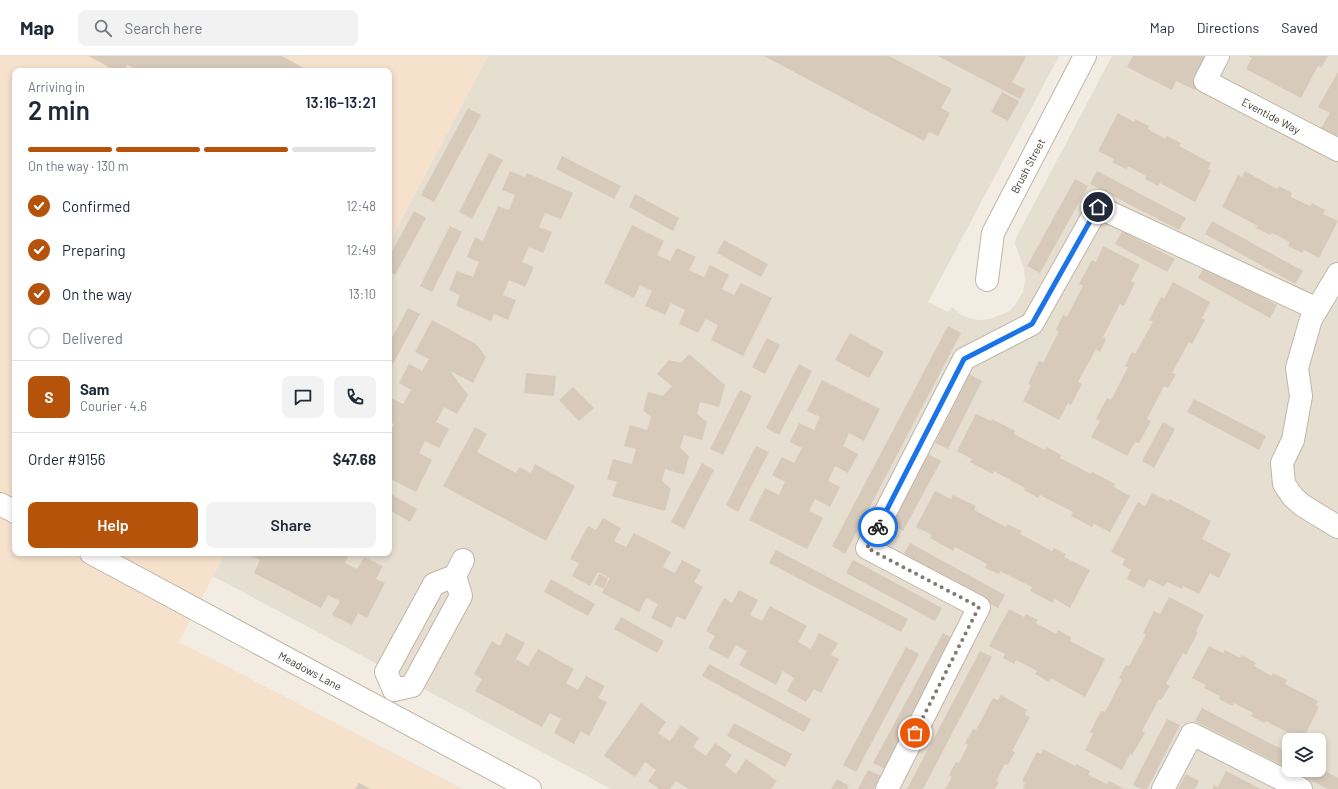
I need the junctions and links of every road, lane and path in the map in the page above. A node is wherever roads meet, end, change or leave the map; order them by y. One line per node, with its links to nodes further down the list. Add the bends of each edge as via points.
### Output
1 (1086, 56): 5 (street, Brush Street, via 993,233)
2 (1218, 56): 3 (street, Eventide Way, via 1205,81)
3 (1338, 150)
4 (1338, 274): 6 (street)
5 (987, 280)
6 (1317, 309): 9 (street, via 1311,319 1297,368 1301,396 1293,440 1282,463 1282,472 1284,484 1293,497); 14 (street, via 1098,207 1032,324 964,359 867,548 979,607)
7 (0, 504): 8 (street)
8 (12, 510)
9 (1338, 527)
10 (97, 556): 12 (street, Meadows Lane)
11 (394, 690): 11 (street, via 386,672 434,584 459,568 461,596 412,686); 12 (street)
12 (383, 710): 13 (street, Meadows Lane)
13 (530, 789)
14 (887, 789)
15 (1163, 789): 16 (street, via 1192,734)
16 (1301, 789)

